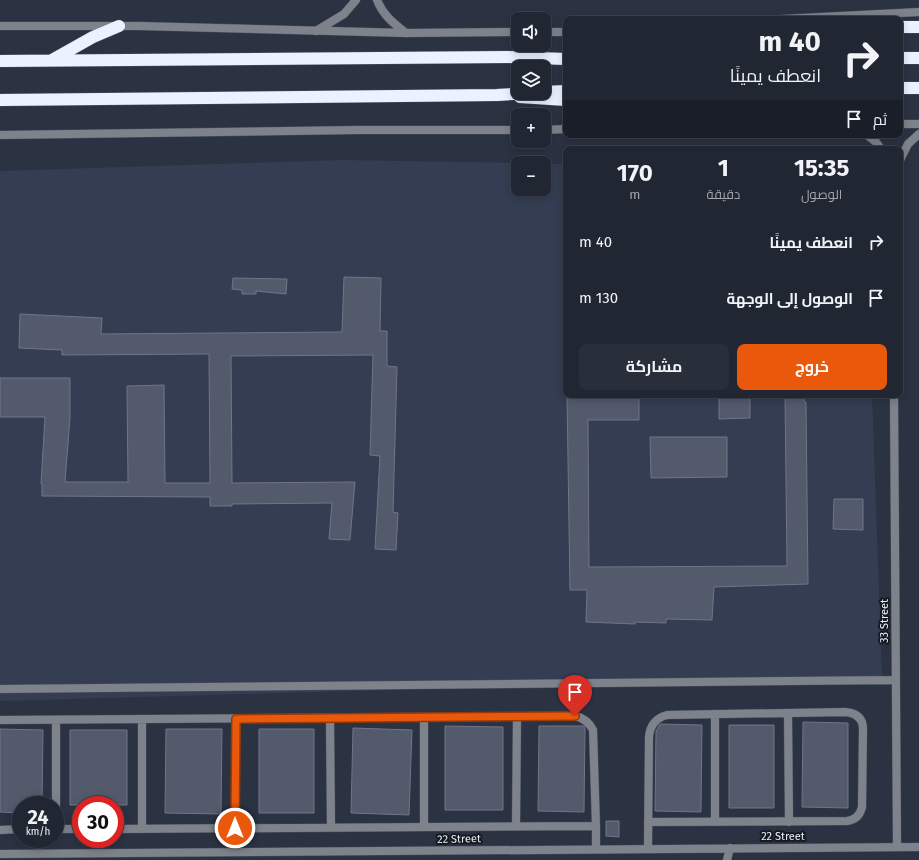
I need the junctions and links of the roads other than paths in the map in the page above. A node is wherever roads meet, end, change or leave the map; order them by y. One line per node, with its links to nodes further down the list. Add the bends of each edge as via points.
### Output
1 (356, 0): 9 (street, via 344,14)
2 (378, 0): 13 (street, via 385,15)
3 (919, 12): 4 (street)
4 (841, 16)
5 (0, 26): 6 (street)
6 (119, 26): 9 (street); 20 (highway)
7 (919, 27): 8 (highway)
8 (903, 28)
9 (316, 31): 13 (street)
10 (511, 32): 13 (street)
11 (551, 32): 12 (street)
12 (563, 32)
13 (406, 33)
14 (563, 51): 15 (highway)
15 (508, 57): 18 (highway); 20 (highway)
16 (903, 58): 17 (highway)
17 (919, 58)
18 (563, 59)
19 (0, 60): 20 (highway)
20 (52, 60)
21 (903, 88): 22 (highway)
22 (919, 88)
23 (563, 90): 24 (highway)
24 (551, 91)
25 (511, 94): 26 (highway)
26 (497, 95): 27 (highway); 28 (highway)
27 (0, 100)
28 (563, 100)
29 (903, 124): 30 (street)
30 (919, 124)
31 (511, 130): 35 (street)
32 (551, 130): 33 (street)
33 (563, 130)
34 (919, 134): 38 (street, via 908,144)
35 (0, 135)
36 (871, 138): 37 (street)
37 (879, 146)
38 (903, 154)
39 (894, 398): 40 (street, 33 Street)
40 (896, 680): 41 (street); 64 (street, 33 Street)
41 (0, 689)
42 (788, 713): 43 (street); 54 (street); 54 (street, via 852,712 861,719 863,729 862,807 857,817 847,822)
43 (715, 714): 52 (street, via 667,715 653,723 649,737); 53 (street)
44 (424, 717): 45 (street); 46 (street); 58 (street)
45 (518, 717): 55 (street); 56 (street, via 575,716 590,724 594,736)
46 (330, 718): 47 (street); 57 (street)
47 (236, 719): 50 (street); 60 (street)
48 (0, 720): 49 (street)
49 (56, 720): 50 (street); 51 (street)
50 (142, 720): 59 (street)
51 (55, 796)
52 (648, 822): 53 (street); 66 (street)
53 (715, 822): 54 (street)
54 (789, 822)
55 (516, 826): 56 (street); 58 (street)
56 (596, 826): 68 (street)
57 (331, 827): 58 (street); 60 (street)
58 (424, 827)
59 (142, 828): 60 (street); 62 (street)
60 (235, 828)
61 (12, 829): 63 (street)
62 (124, 829)
63 (0, 830)
64 (897, 846): 65 (street, 22 Street); 67 (street, 22 Street)
65 (919, 847)
66 (648, 848): 67 (street, 22 Street); 68 (street, 22 Street)
67 (730, 848): 70 (street)
68 (596, 849): 69 (street, 22 Street)
69 (0, 854)
70 (727, 860)

